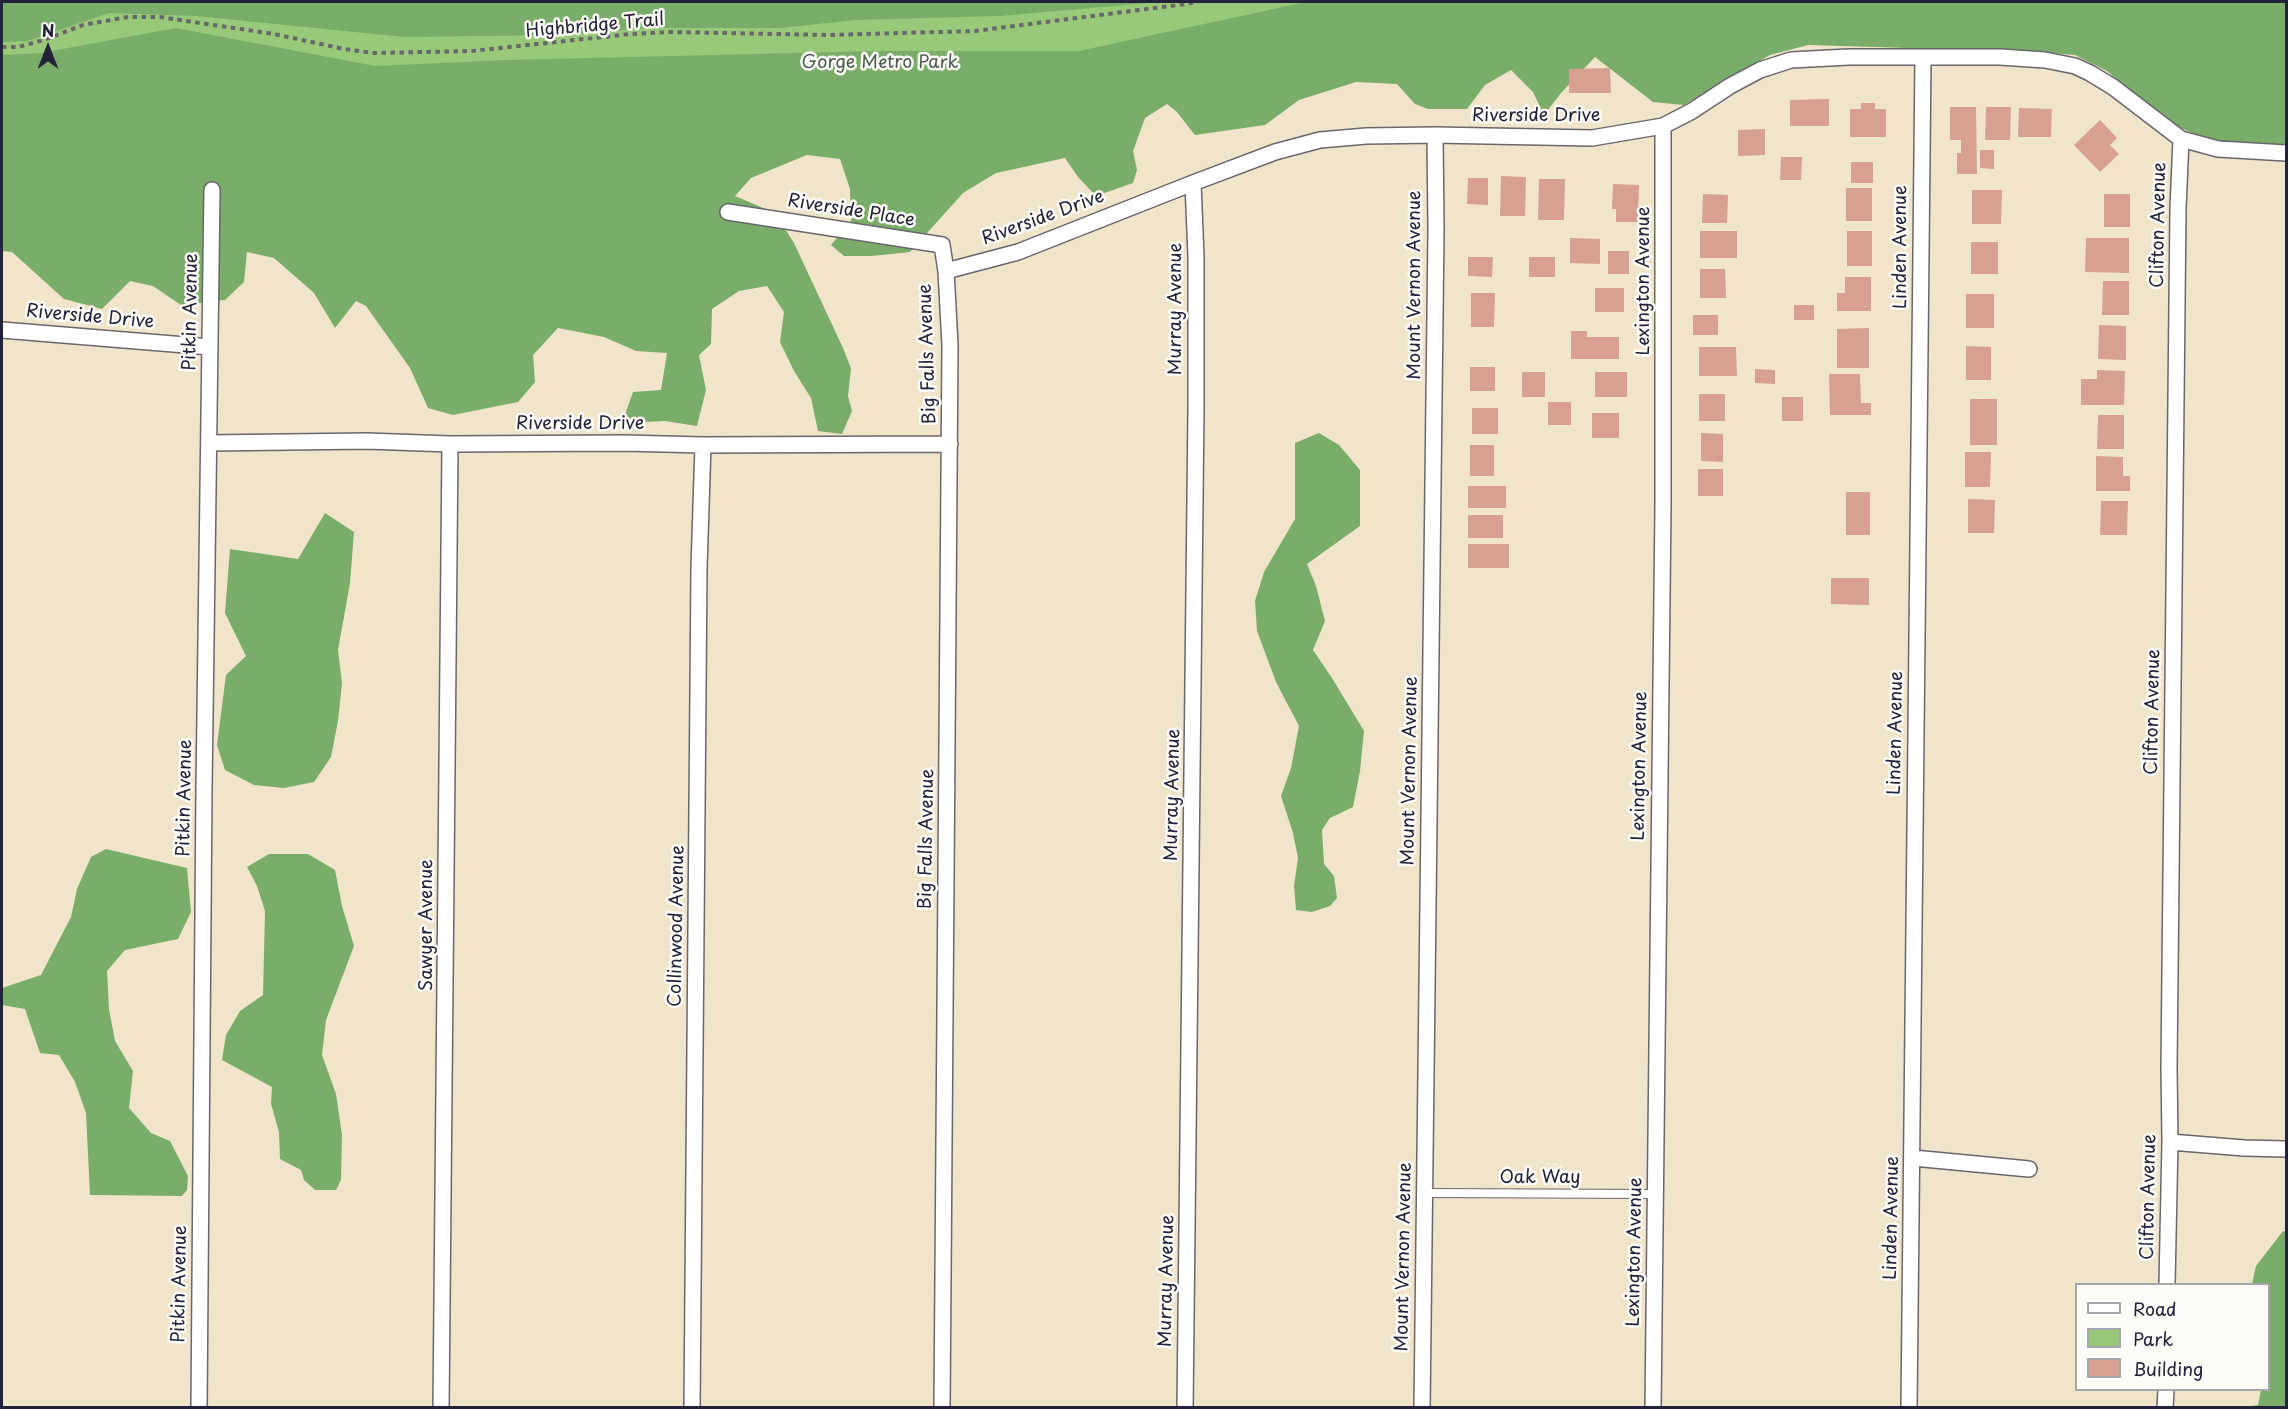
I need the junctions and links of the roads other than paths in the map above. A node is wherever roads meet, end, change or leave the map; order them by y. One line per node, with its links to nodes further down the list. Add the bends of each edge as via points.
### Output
1 (1923, 58): 2 (street, Riverside Drive, via 1791,60 1760,70); 4 (street, Riverside Drive, via 2000,57 2075,66 2113,87); 18 (street, Linden Avenue)
2 (1663, 126): 3 (street, Riverside Drive, via 1592,138); 21 (street, Lexington Avenue)
3 (1435, 135): 6 (street, Riverside Drive, via 1320,140); 20 (street, Mount Vernon Avenue)
4 (2181, 139): 5 (street, Riverside Drive, via 2218,149); 16 (street, Clifton Avenue)
5 (2286, 153)
6 (1192, 183): 9 (street, Riverside Drive, via 1018,252); 28 (street, Murray Avenue, via 1196,408)
7 (212, 190): 11 (street, Pitkin Avenue)
8 (728, 212): 9 (street, Riverside Place, via 942,245)
9 (946, 271): 14 (street, Big Falls Avenue)
10 (2, 330): 11 (street, Riverside Drive)
11 (210, 347): 12 (street, Pitkin Avenue)
12 (209, 443): 13 (street, Riverside Drive); 24 (street, Pitkin Avenue)
13 (450, 444): 15 (street, Riverside Drive); 25 (street, Sawyer Avenue)
14 (950, 444): 15 (street, Riverside Drive); 27 (street, Big Falls Avenue)
15 (703, 445): 26 (street, Collinwood Avenue)
16 (2170, 1142): 17 (street); 22 (street, Clifton Avenue)
17 (2286, 1149)
18 (1912, 1158): 19 (street); 31 (street, Linden Avenue)
19 (2029, 1169)
20 (1424, 1193): 21 (lane, Oak Way); 29 (street, Mount Vernon Avenue)
21 (1655, 1194): 30 (street, Lexington Avenue)
22 (2167, 1283)
23 (2166, 1391): 32 (street)
24 (199, 1407)
25 (441, 1407)
26 (692, 1407)
27 (942, 1407)
28 (1185, 1407)
29 (1422, 1407)
30 (1653, 1407)
31 (1909, 1407)
32 (2165, 1407)

